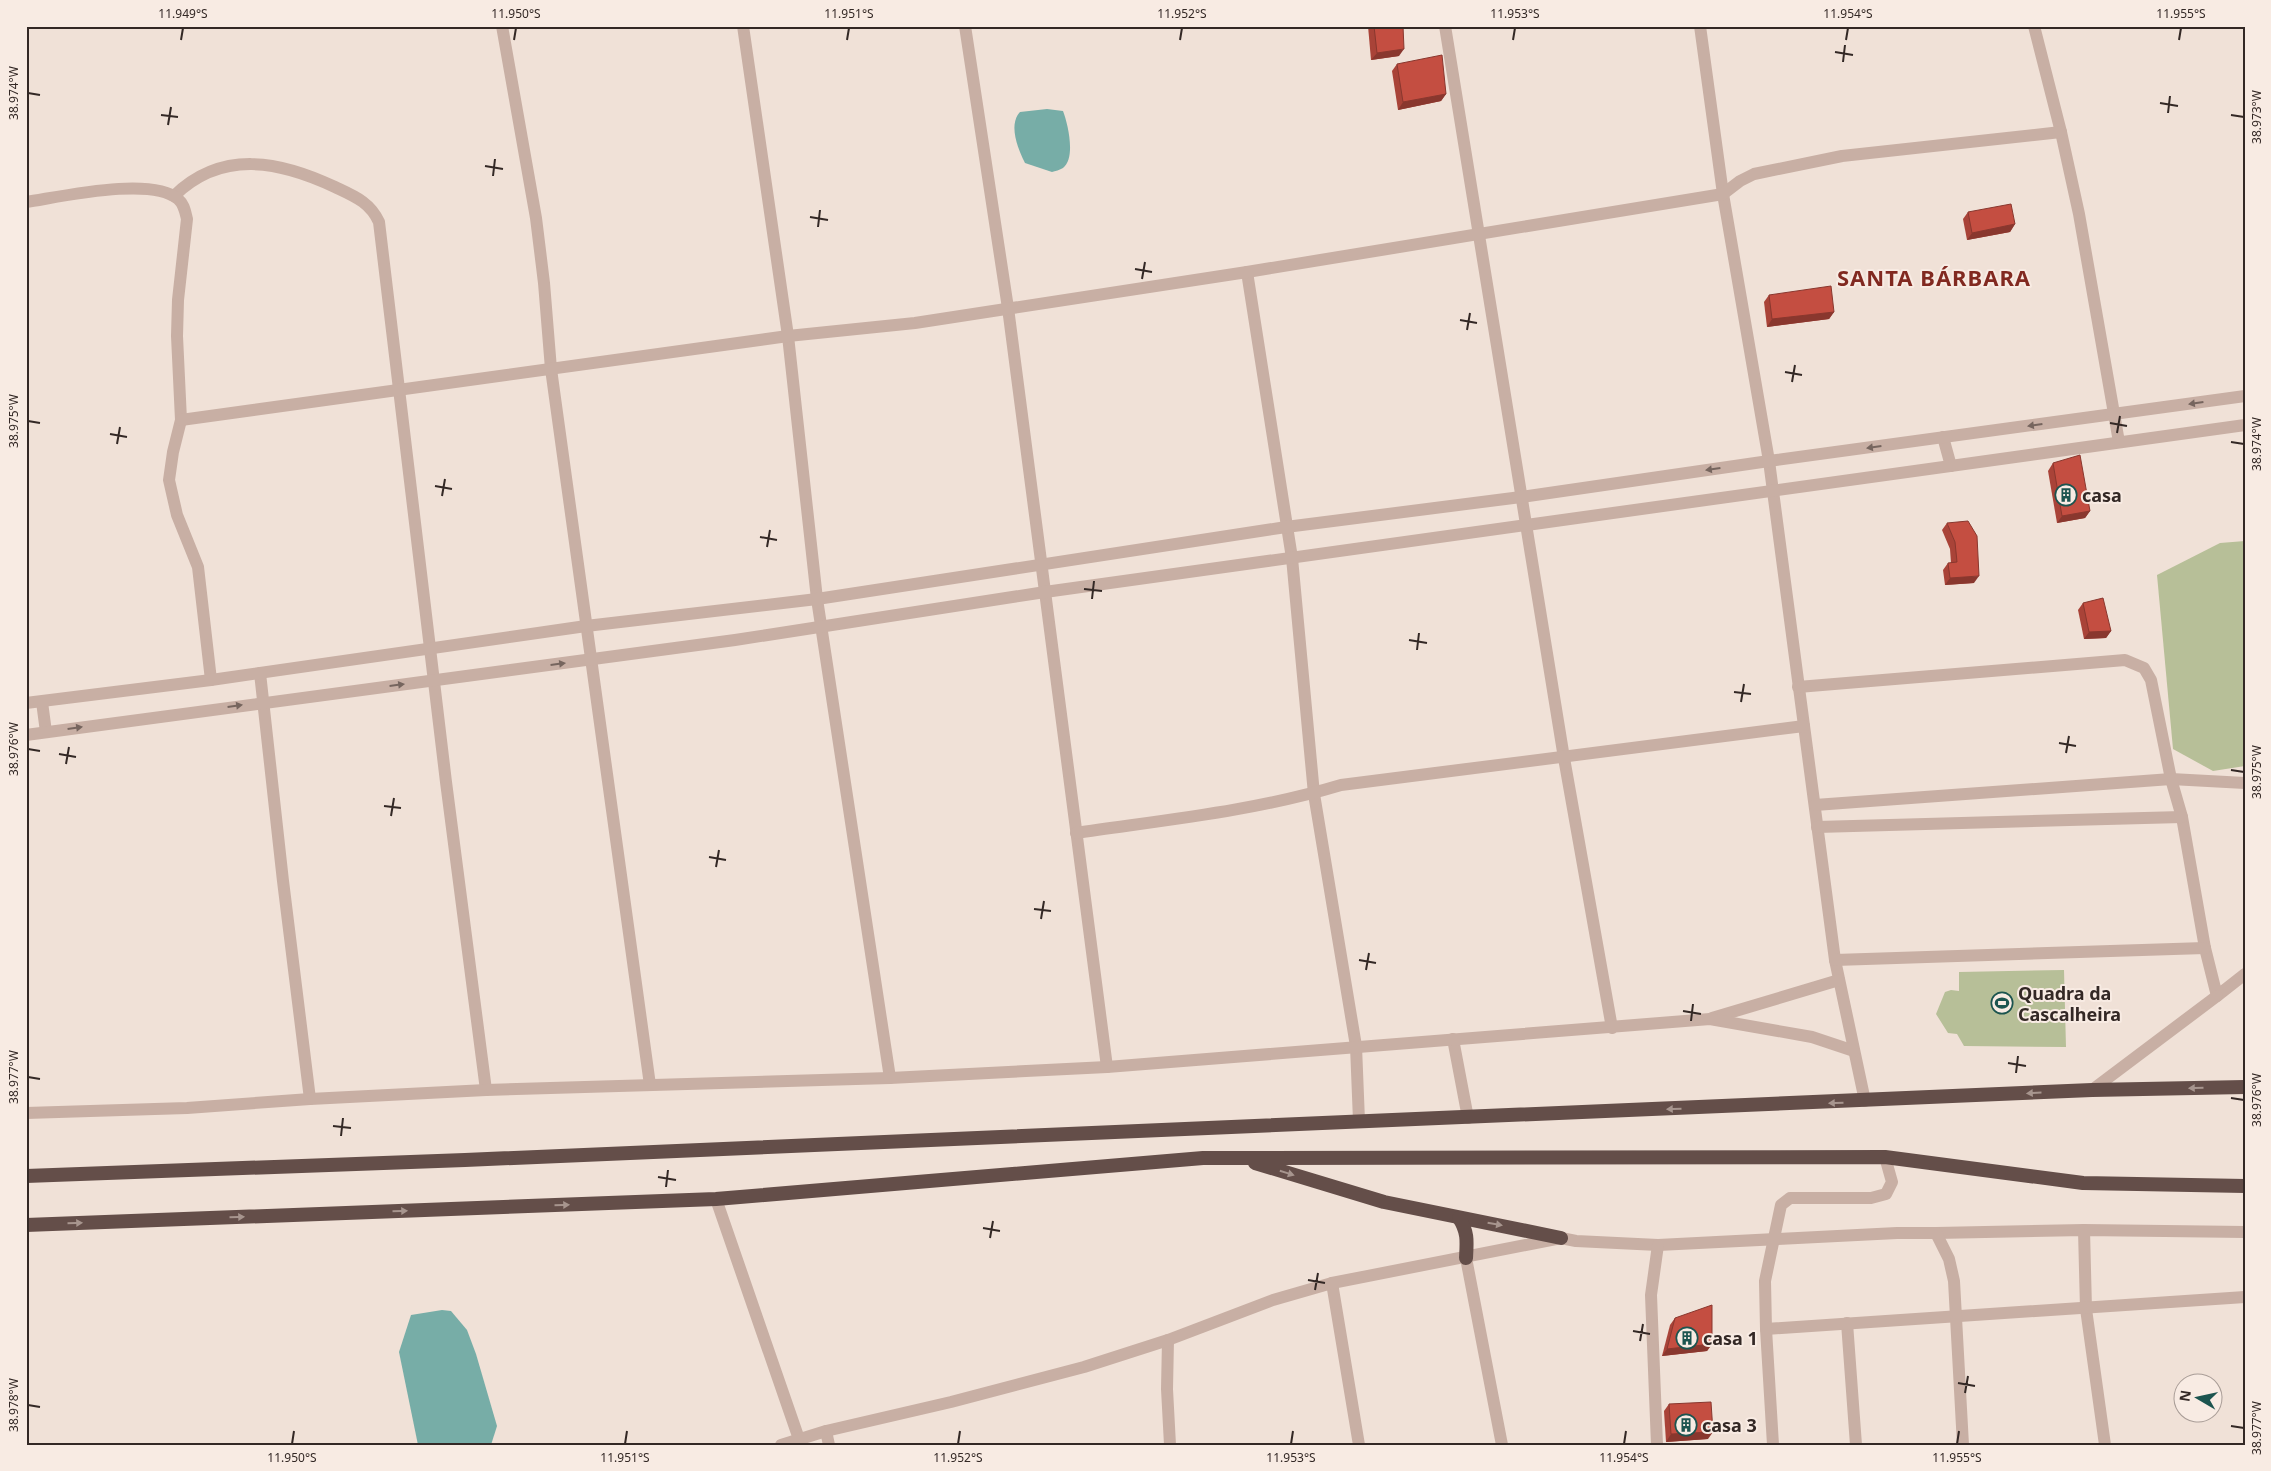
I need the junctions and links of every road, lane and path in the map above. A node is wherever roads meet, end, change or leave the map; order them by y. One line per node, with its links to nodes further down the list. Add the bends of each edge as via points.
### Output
1 (502, 26): 15 (street, via 536,218)
2 (743, 26): 14 (street)
3 (965, 26): 13 (street)
4 (1444, 26): 11 (street)
5 (1700, 26): 8 (street)
6 (2034, 26): 7 (street)
7 (2061, 132): 8 (street, via 1834,158 1754,174); 18 (street, via 2079,214)
8 (1723, 194): 11 (street); 23 (street)
9 (174, 196): 10 (street, via 128,188); 16 (street, via 213,169 243,164 268,165 300,171 370,206 379,222); 19 (street, via 183,205 187,219 178,300)
10 (26, 202)
11 (1478, 233): 12 (street); 26 (street)
12 (1247, 272): 13 (street); 28 (street)
13 (1008, 308): 14 (street); 30 (street)
14 (788, 336): 15 (street); 32 (street)
15 (551, 370): 16 (street); 33 (street)
16 (398, 389): 19 (street); 35 (street)
17 (2245, 396): 18 (street, one-way to 18)
18 (2113, 415): 21 (street, one-way to 21); 22 (street)
19 (181, 420): 38 (street, via 172,460 170,489 198,567)
20 (2245, 425): 22 (street)
21 (1944, 437): 23 (street, one-way to 23); 24 (street)
22 (2119, 442): 24 (street)
23 (1769, 461): 25 (street); 26 (street, one-way to 26)
24 (1950, 466): 25 (street)
25 (1773, 492): 27 (street); 40 (street)
26 (1521, 497): 27 (street); 28 (street)
27 (1526, 525): 29 (street); 47 (street)
28 (1286, 527): 29 (street); 30 (street)
29 (1292, 558): 31 (street); 50 (street)
30 (1042, 564): 31 (street); 32 (street)
31 (1045, 592): 34 (street); 54 (street)
32 (817, 599): 33 (street); 34 (street)
33 (586, 626): 35 (street); 36 (street)
34 (822, 627): 36 (street); 66 (street)
35 (430, 649): 37 (street); 39 (street)
36 (591, 660): 39 (street, one-way to 36); 67 (street)
37 (260, 673): 38 (street); 42 (street)
38 (211, 680): 41 (street)
39 (433, 680): 42 (street, one-way to 39); 69 (street)
40 (1798, 687): 44 (street); 48 (street, via 2125,660 2148,672)
41 (42, 702): 43 (street); 45 (street)
42 (263, 702): 45 (street, one-way to 42); 71 (street)
43 (26, 703)
44 (1804, 726): 47 (street); 51 (street)
45 (46, 732): 46 (street)
46 (26, 735)
47 (1564, 758): 50 (street, via 1370,781); 61 (street)
48 (2171, 779): 49 (street); 51 (street); 52 (street)
49 (2245, 783)
50 (1314, 794): 54 (street, via 1220,812); 63 (street)
51 (1815, 806): 53 (street)
52 (2182, 817): 53 (street); 55 (street)
53 (1817, 828): 56 (street)
54 (1076, 833): 65 (street)
55 (2205, 948): 56 (street); 59 (street)
56 (1835, 960): 58 (street)
57 (2245, 974): 59 (street)
58 (1839, 980): 60 (street); 64 (street)
59 (2217, 996): 70 (street)
60 (1710, 1019): 61 (street); 64 (street, via 1812,1037)
61 (1612, 1028): 62 (street)
62 (1454, 1039): 63 (street); 74 (street)
63 (1356, 1046): 65 (street); 75 (street)
64 (1854, 1051): 72 (street)
65 (1107, 1067): 66 (street)
66 (890, 1078): 67 (street)
67 (650, 1085): 69 (street)
68 (2245, 1087): 70 (highway, one-way to 70)
69 (486, 1090): 71 (street)
70 (2092, 1090): 72 (highway, one-way to 72)
71 (310, 1098): 73 (street, via 187,1108)
72 (1864, 1102): 74 (highway, one-way to 74)
73 (26, 1113)
74 (1468, 1118): 75 (highway)
75 (1359, 1121): 78 (highway, via 484,1160)
76 (1885, 1157): 77 (highway); 79 (highway, via 2083,1183); 87 (street, via 1892,1182 1886,1194 1871,1198 1790,1198 1781,1205)
77 (1240, 1158): 80 (highway, via 1193,1159); 81 (highway, one-way to 81, via 1384,1202)
78 (26, 1176)
79 (2245, 1186)
80 (716, 1199): 82 (highway, one-way to 80); 98 (street)
81 (1458, 1218): 86 (highway, one-way to 86); 89 (highway, via 1468,1236)
82 (26, 1225)
83 (2084, 1230): 84 (street); 85 (street); 92 (street)
84 (2245, 1232)
85 (1936, 1234): 87 (street); 93 (street, via 1949,1259 1954,1281)
86 (1560, 1238): 88 (street); 89 (street)
87 (1774, 1238): 88 (street); 95 (street, via 1766,1281)
88 (1658, 1245): 104 (street, via 1651,1295)
89 (1466, 1258): 90 (street); 103 (street)
90 (1332, 1283): 96 (street, via 1273,1300); 102 (street)
91 (2245, 1297): 92 (street)
92 (2086, 1309): 93 (street); 108 (street)
93 (1955, 1315): 94 (street); 107 (street)
94 (1848, 1323): 95 (street); 106 (street)
95 (1766, 1329): 105 (street)
96 (1168, 1340): 97 (street, via 1084,1367); 101 (street)
97 (826, 1431): 98 (street); 100 (street)
98 (799, 1439): 99 (street)
99 (781, 1445)
100 (829, 1445)
101 (1170, 1445)
102 (1359, 1445)
103 (1502, 1445)
104 (1657, 1445)
105 (1773, 1445)
106 (1856, 1445)
107 (1963, 1445)
108 (2105, 1445)

